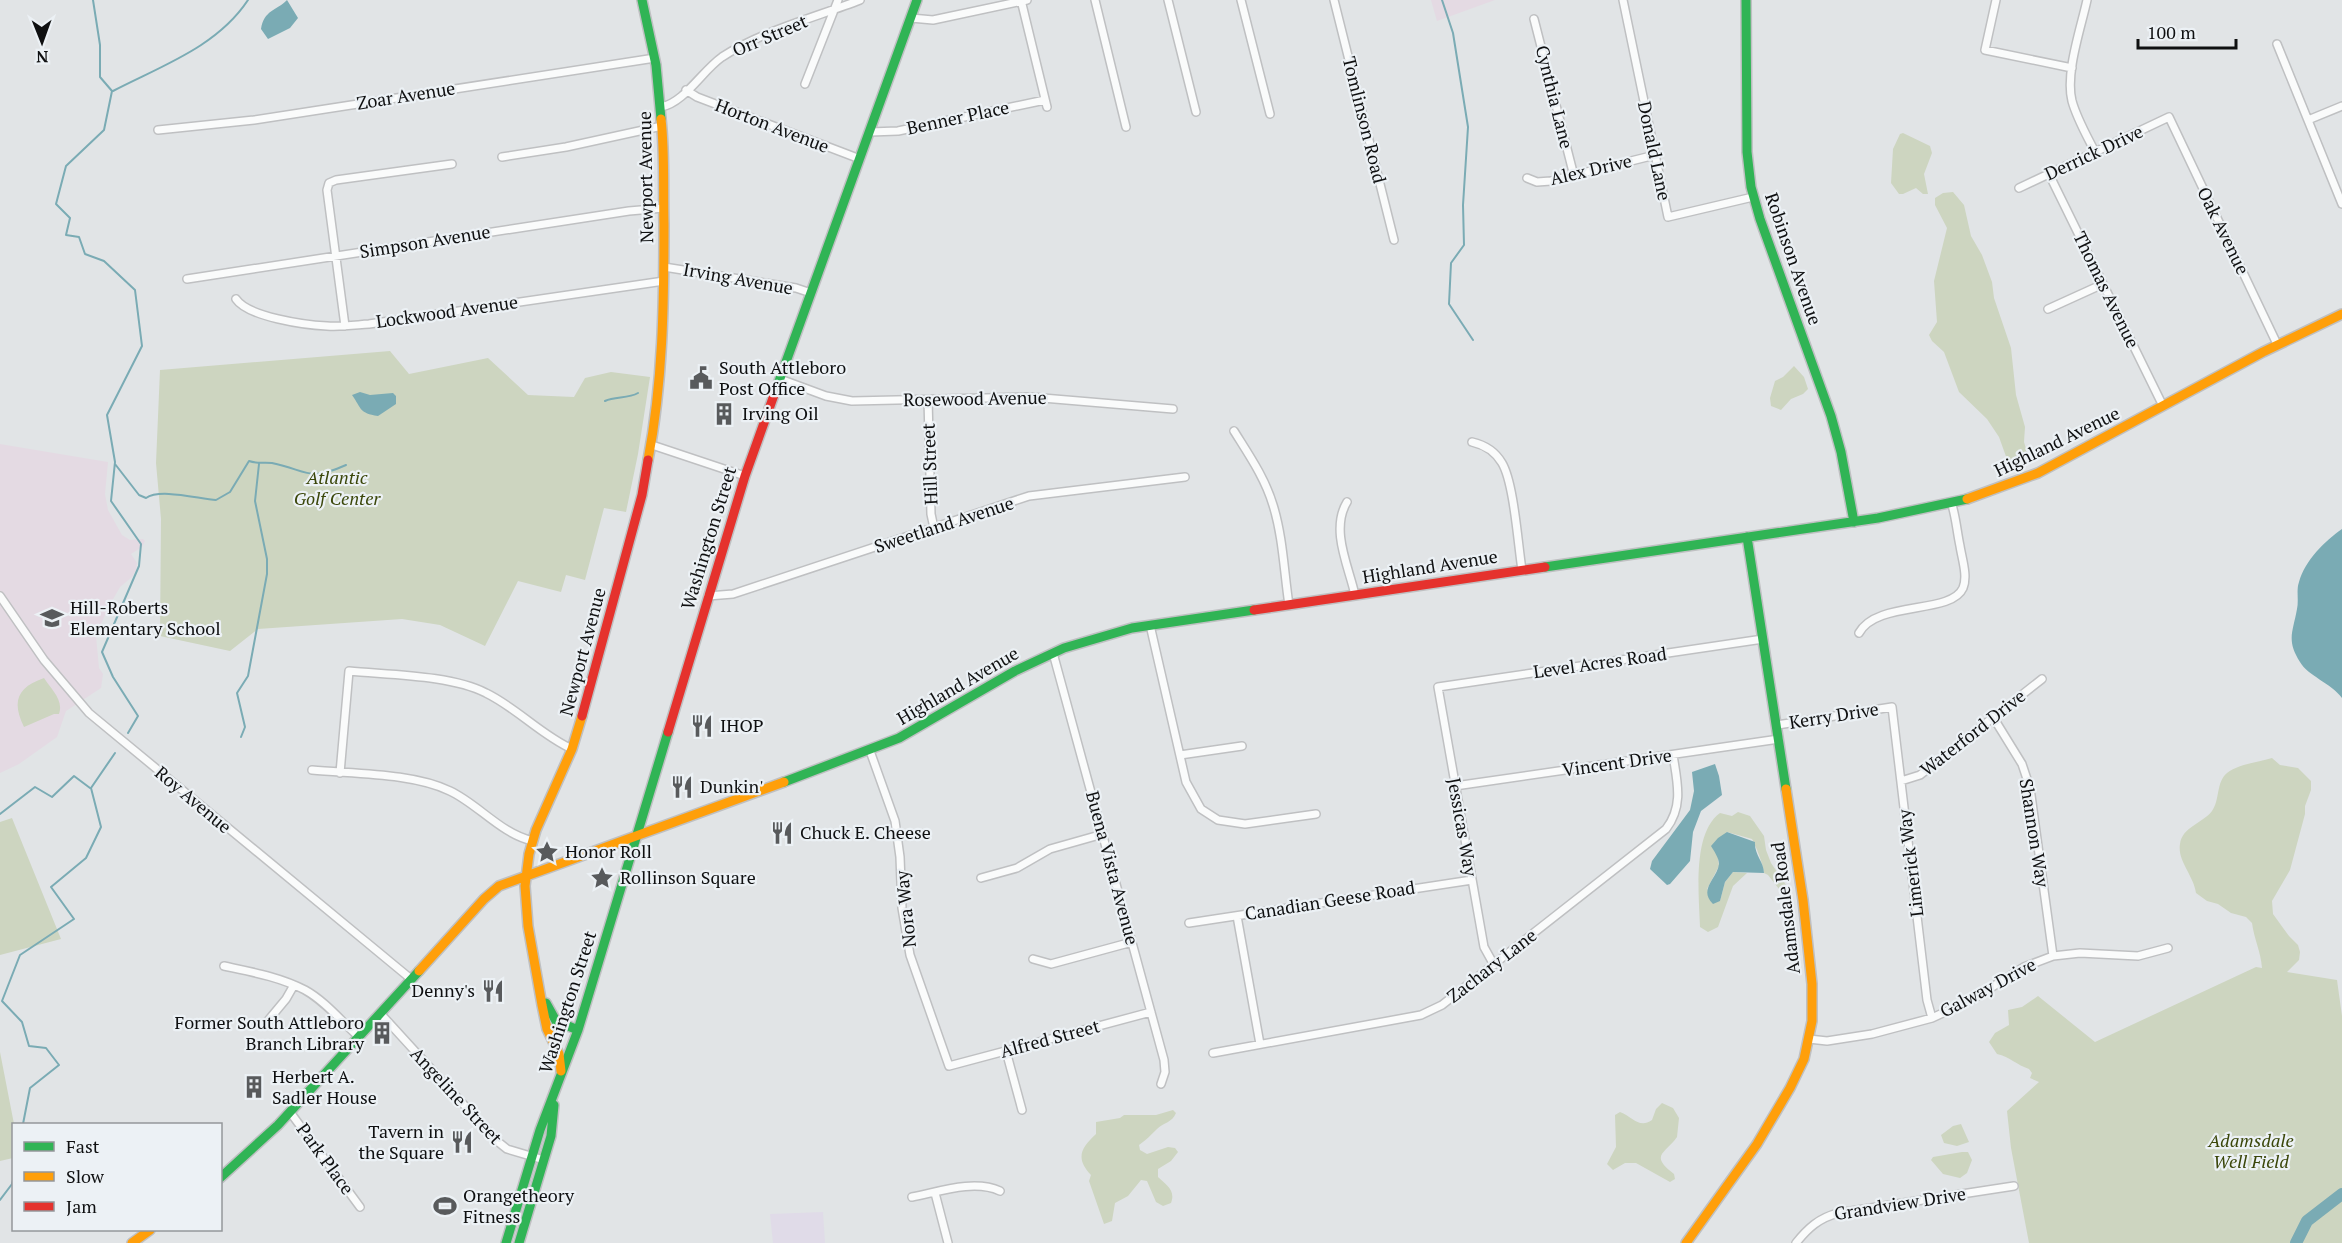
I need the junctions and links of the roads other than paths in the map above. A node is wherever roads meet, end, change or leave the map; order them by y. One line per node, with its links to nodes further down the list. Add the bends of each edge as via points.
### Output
1 (642, 0): 18 (main road, Newport Avenue)
2 (838, 0): 14 (street)
3 (860, 0): 14 (street, Orr Street)
4 (917, 0): 15 (main road, Washington Street)
5 (1023, 0): 15 (street, via 933,20); 31 (street, Benner Place, via 1046,104 898,131)
6 (1095, 0): 29 (street)
7 (1168, 0): 24 (street)
8 (1241, 0): 25 (street)
9 (1334, 0): 44 (street, Tomlinson Road)
10 (1623, 0): 33 (street, Donald Lane)
11 (1746, 0): 41 (main road, Robinson Avenue, via 1747,152)
12 (1996, 0): 19 (street, via 1985,51)
13 (2087, 0): 19 (street)
14 (834, 10): 20 (street); 21 (street, Orr Street, via 736,49 711,65)
15 (911, 18): 31 (main road, Washington Street)
16 (1534, 19): 38 (street, Cynthia Lane)
17 (2277, 44): 27 (street)
18 (655, 58): 23 (main road, Newport Avenue); 30 (street, Zoar Avenue, via 254,120)
19 (2072, 68): 32 (street, via 2072,99)
20 (805, 84)
21 (686, 90): 23 (street, Orr Street, via 674,103); 35 (street, Horton Avenue)
22 (2342, 106): 27 (street)
23 (662, 107): 28 (main road, Newport Avenue)
24 (1196, 112)
25 (1270, 114)
26 (2169, 117): 32 (street, Derrick Drive); 55 (street, Oak Avenue)
27 (2308, 120): 42 (street)
28 (662, 126): 34 (street); 43 (main road, Newport Avenue)
29 (1126, 127)
30 (158, 130)
31 (870, 132): 35 (main road, Washington Street)
32 (2095, 152): 37 (street, Derrick Drive)
33 (1655, 155): 38 (street, Alex Drive); 41 (street, Donald Lane, via 1668,217)
34 (502, 157)
35 (860, 159): 50 (main road, Washington Street)
36 (452, 164): 45 (street, via 329,183)
37 (2049, 174): 40 (street, Derrick Drive); 49 (street, Thomas Avenue)
38 (1574, 176): 39 (street, Alex Drive, via 1544,182)
39 (1527, 178)
40 (2019, 188)
41 (1753, 197): 67 (main road, Robinson Avenue, via 1831,416)
42 (2342, 204)
43 (664, 208): 45 (street, Simpson Avenue); 46 (main road, Newport Avenue)
44 (1394, 240)
45 (336, 256): 47 (street, Simpson Avenue); 54 (street)
46 (664, 267): 48 (main road, Newport Avenue); 50 (street, Irving Avenue)
47 (187, 279)
48 (664, 281): 54 (street, Lockwood Avenue); 62 (main road, Newport Avenue, via 660,377)
49 (2103, 284): 52 (street); 58 (street, Thomas Avenue)
50 (811, 293): 56 (main road, Washington Street)
51 (236, 299): 54 (street, Lockwood Avenue, via 247,309 271,317 318,326)
52 (2048, 309)
53 (2342, 314): 55 (main road, Highland Avenue)
54 (345, 326)
55 (2277, 344): 58 (main road, Highland Avenue)
56 (780, 380): 57 (street, Rosewood Avenue, via 844,400); 63 (main road, Washington Street)
57 (928, 399): 59 (street, Rosewood Avenue, via 1047,398); 68 (street, Hill Street)
58 (2163, 406): 66 (main road, Highland Avenue, via 2038,473)
59 (1173, 409)
60 (1234, 431): 74 (street, via 1273,505)
61 (1472, 442): 70 (street, via 1489,448 1505,468)
62 (652, 445): 63 (street); 86 (main road, Newport Avenue, via 594,683)
63 (745, 477): 73 (main road, Washington Street)
64 (1185, 477): 68 (street, Sweetland Avenue, via 1029,496)
65 (1347, 502): 71 (street, via 1342,513 1341,536)
66 (1952, 505): 67 (main road, Highland Avenue); 76 (street, via 1964,572 1960,593 1946,601 1876,618)
67 (1854, 522): 69 (main road, Highland Avenue)
68 (934, 528): 73 (street, Sweetland Avenue, via 733,594)
69 (1747, 537): 70 (main road, Highland Avenue); 77 (main road, Adamsdale Road)
70 (1522, 570): 71 (main road, Highland Avenue)
71 (1355, 595): 74 (main road, Highland Avenue)
72 (0, 596): 109 (street, Roy Avenue, via 44,660 89,713)
73 (708, 596): 96 (main road, Washington Street)
74 (1289, 605): 75 (main road, Highland Avenue)
75 (1150, 625): 78 (main road, Highland Avenue, via 1089,639); 88 (street)
76 (1859, 633)
77 (1763, 639): 80 (street, Level Acres Road); 83 (main road, Adamsdale Road)
78 (1053, 653): 87 (main road, Highland Avenue, via 910,733); 95 (street, Buena Vista Avenue)
79 (2042, 679): 82 (street, Waterford Drive)
80 (1438, 687): 93 (street, Jessicas Way)
81 (1892, 707): 83 (street, Kerry Drive); 92 (street, Limerick Way)
82 (1993, 717): 92 (street, Waterford Drive, via 1920,775); 105 (street, Shannon Way, via 2022,764 2030,788)
83 (1777, 725): 84 (main road, Adamsdale Road)
84 (1779, 739): 89 (street, Vincent Drive); 118 (main road, Adamsdale Road, via 1808,943 1812,998)
85 (1242, 746): 88 (street)
86 (572, 749): 91 (street, via 497,699 470,686 349,671); 97 (main road, Newport Avenue)
87 (870, 751): 96 (main road, Highland Avenue); 122 (street, Nora Way, via 895,821 910,955)
88 (1180, 755): 94 (street, via 1190,792 1201,808 1218,820 1245,824)
89 (1673, 755): 93 (street, Vincent Drive); 107 (street, Zachary Lane, via 1678,798 1666,829)
90 (312, 770): 91 (street)
91 (340, 773): 97 (street, via 435,784 517,836)
92 (1901, 782): 114 (street, Limerick Way)
93 (1455, 786): 100 (street, Jessicas Way)
94 (1316, 814)
95 (1103, 834): 99 (street, via 1050,849 1017,868); 103 (street, Buena Vista Avenue)
96 (636, 837): 98 (main road, Highland Avenue); 116 (main road, Washington Street)
97 (533, 841): 98 (main road, Newport Avenue)
98 (526, 875): 109 (main road, via 492,891); 111 (main road, Newport Avenue, via 528,926)
99 (981, 878)
100 (1472, 880): 101 (street, Canadian Geese Road); 107 (street, Jessicas Way, via 1484,947)
101 (1237, 916): 102 (street, Canadian Geese Road); 119 (street)
102 (1189, 923)
103 (1132, 942): 106 (street, via 1051,964); 112 (street, Buena Vista Avenue)
104 (2168, 948): 105 (street, Galway Drive, via 2138,956)
105 (2052, 956): 114 (street, Galway Drive, via 2024,967 1978,996)
106 (1033, 959)
107 (1494, 965): 119 (street, Zachary Lane, via 1426,1013)
108 (224, 966): 110 (street)
109 (411, 979): 113 (main road)
110 (294, 985): 115 (street); 117 (street, via 320,1000)
111 (539, 986): 116 (main road, via 552,1017); 123 (main road, via 545,1020 559,1054)
112 (1151, 1012): 120 (street, Alfred Street); 124 (street, Buena Vista Avenue, via 1164,1060)
113 (380, 1013): 117 (main road); 128 (street, Angeline Street, via 497,1141 507,1149)
114 (1932, 1018): 118 (street, Galway Drive, via 1872,1034 1827,1041)
115 (266, 1023)
116 (578, 1030): 123 (main road, Washington Street)
117 (358, 1036): 127 (main road)
118 (1809, 1039): 141 (main road, Adamsdale Road, via 1796,1078 1761,1137)
119 (1260, 1044): 121 (street, Zachary Lane)
120 (1006, 1051): 122 (street, Alfred Street); 126 (street)
121 (1213, 1053)
122 (949, 1066)
123 (560, 1079): 125 (main road, Washington Street)
124 (1161, 1084)
125 (556, 1093): 128 (main road, Washington Street); 129 (main road, Washington Street)
126 (1022, 1110)
127 (290, 1112): 130 (main road); 135 (street, Park Place)
128 (532, 1157): 129 (street, Angeline Street); 138 (main road, Washington Street)
129 (544, 1160): 139 (main road, Washington Street)
130 (222, 1176)
131 (2014, 1186): 142 (street, Grandview Drive, via 1838,1213 1817,1221)
132 (1000, 1191): 133 (street, via 980,1186)
133 (935, 1193): 134 (street); 140 (street)
134 (912, 1197)
135 (360, 1207)
136 (149, 1231): 137 (main road)
137 (132, 1243)
138 (506, 1243)
139 (519, 1243)
140 (948, 1243)
141 (1686, 1243)
142 (1796, 1243)

